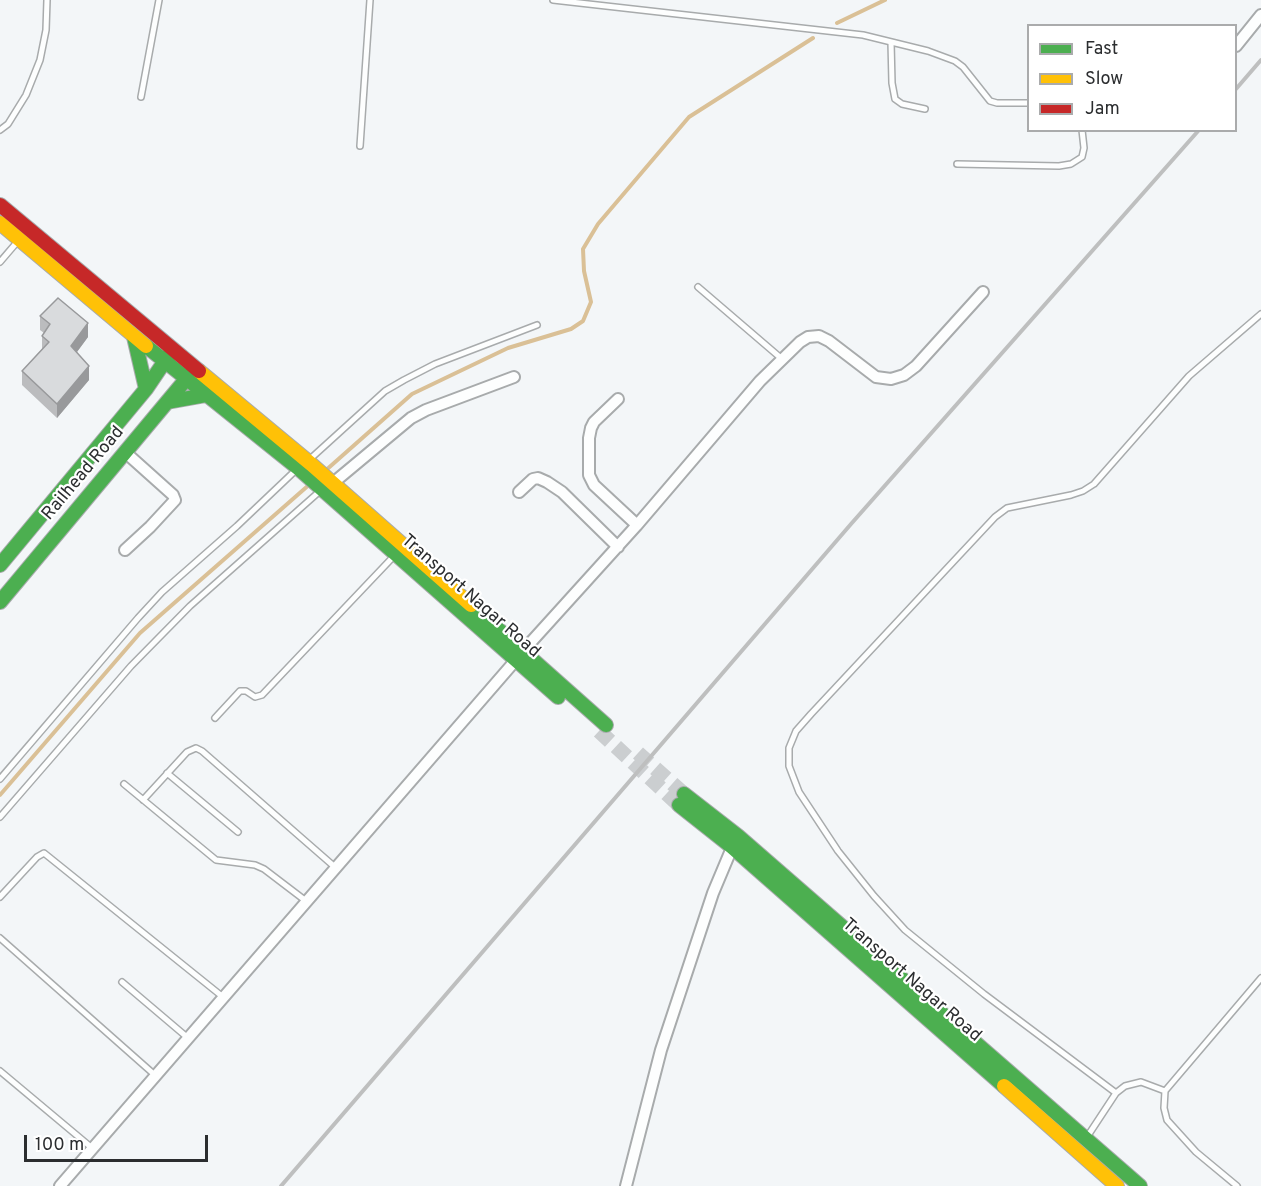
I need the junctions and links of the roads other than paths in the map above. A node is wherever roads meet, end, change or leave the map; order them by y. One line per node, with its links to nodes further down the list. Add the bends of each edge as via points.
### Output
1 (47, 0): 11 (lane, via 40,60 26,95)
2 (159, 0): 8 (lane)
3 (370, 0): 13 (lane)
4 (554, 0): 6 (lane, via 863,35)
5 (1261, 15): 7 (street)
6 (891, 42): 9 (lane, via 955,61 990,101); 10 (lane, via 895,99)
7 (1237, 45)
8 (141, 97)
9 (1027, 103)
10 (925, 109)
11 (0, 130)
12 (1082, 132): 14 (lane, via 1082,157 1071,164)
13 (360, 146)
14 (957, 164)
15 (0, 205): 24 (main road)
16 (0, 223): 17 (main road)
17 (19, 239): 18 (lane); 23 (main road)
18 (0, 262)
19 (698, 287): 25 (lane)
20 (983, 292): 25 (street, via 932,350 904,375 891,379 876,377 829,341 814,335)
21 (1261, 314): 64 (lane, via 1190,376 1094,484 1071,495 1007,508 996,517 803,723 789,748 789,766 799,792 838,850 905,930)
22 (537, 325): 33 (lane, via 435,364 385,391)
23 (134, 337): 24 (main road); 28 (main road)
24 (169, 356): 26 (main road); 28 (main road, Railhead Road)
25 (782, 359): 36 (street)
26 (191, 374): 29 (main road); 31 (main road, Railhead Road); 33 (main road)
27 (514, 376): 34 (street, via 411,418)
28 (146, 389): 40 (main road, Railhead Road)
29 (206, 395): 31 (main road); 33 (main road)
30 (618, 399): 36 (street, via 591,429 589,475 594,485)
31 (167, 402): 32 (main road, Railhead Road)
32 (125, 452): 38 (street, via 175,500); 41 (main road, Railhead Road)
33 (304, 467): 34 (main road); 46 (lane, via 162,592)
34 (325, 485): 39 (main road, Transport Nagar Road); 42 (main road); 50 (lane, via 190,606 131,666)
35 (519, 492): 37 (street, via 533,479 547,483)
36 (637, 525): 37 (street)
37 (618, 547): 42 (street)
38 (125, 550)
39 (395, 555): 42 (main road, Transport Nagar Road); 43 (lane, via 262,695 255,697 240,691)
40 (0, 565)
41 (0, 602)
42 (519, 656): 44 (main road, Transport Nagar Road); 53 (street)
43 (215, 718)
44 (603, 728)
45 (167, 773): 49 (lane); 51 (lane); 53 (lane, via 187,752 196,748 202,751)
46 (0, 779)
47 (124, 784): 49 (lane)
48 (682, 799): 52 (main road, Transport Nagar Road)
49 (143, 800): 55 (lane, via 216,860 264,869)
50 (0, 817)
51 (238, 832)
52 (735, 842): 65 (main road, Transport Nagar Road); 67 (street, via 713,893 661,1050); 69 (main road, Transport Nagar Road)
53 (337, 868): 55 (street)
54 (0, 897): 59 (lane, via 44,853)
55 (308, 902): 59 (street)
56 (0, 938): 62 (lane)
57 (1261, 978): 63 (lane)
58 (122, 982): 60 (lane)
59 (224, 998): 60 (street)
60 (188, 1038): 62 (street)
61 (0, 1071): 66 (lane)
62 (156, 1076): 66 (street)
63 (1165, 1091): 64 (lane, via 1141,1082 1125,1086); 71 (lane, via 1167,1120 1196,1152)
64 (1116, 1094): 65 (lane)
65 (1086, 1138): 70 (main road, Transport Nagar Road)
66 (92, 1148): 68 (street)
67 (629, 1184)
68 (60, 1186)
69 (1117, 1186)
70 (1140, 1186)
71 (1237, 1186)

